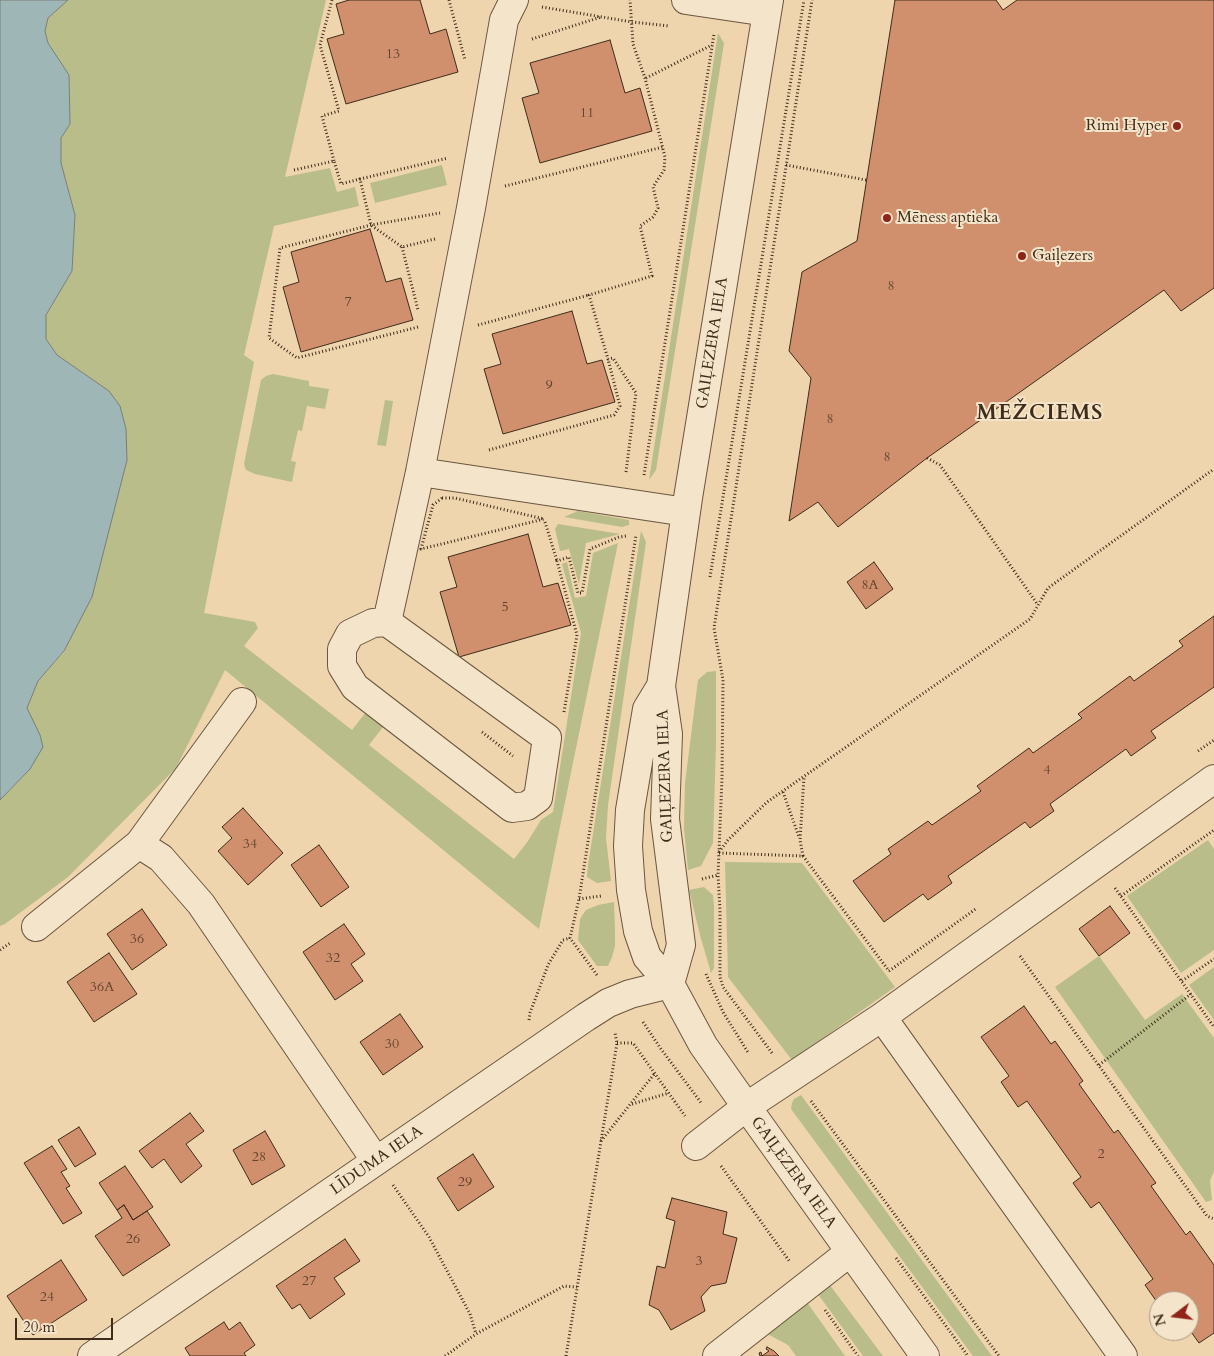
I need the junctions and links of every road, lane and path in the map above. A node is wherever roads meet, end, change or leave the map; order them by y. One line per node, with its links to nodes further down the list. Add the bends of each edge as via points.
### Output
1 (332, 0): 17 (path, via 320,45 339,111 322,116)
2 (449, 0): 14 (path)
3 (630, 0): 10 (path)
4 (686, 0): 8 (street)
5 (804, 0): 41 (path)
6 (812, 0): 19 (path)
7 (526, 3): 9 (path); 18 (street, via 504,20)
8 (768, 6): 37 (street, GAIĻEZERA IELA)
9 (601, 17): 10 (path); 12 (path)
10 (632, 22): 11 (path); 15 (path, via 634,44)
11 (678, 27)
12 (531, 39)
13 (712, 45): 15 (path)
14 (466, 67)
15 (646, 78): 16 (path)
16 (663, 148): 18 (path, via 498,188 493,179 495,166); 27 (path, via 664,170 653,187 658,208 653,217 640,226 652,276)
17 (334, 161): 20 (path); 21 (path, via 340,184)
18 (479, 163): 21 (path, via 452,156); 35 (street)
19 (786, 165): 22 (path); 53 (path, via 714,628 723,680)
20 (294, 170)
21 (360, 179): 24 (path)
22 (866, 180)
23 (446, 212): 24 (path)
24 (371, 225): 26 (path); 29 (path, via 280,248 268,338 297,358)
25 (438, 238): 26 (path)
26 (402, 247): 28 (path)
27 (589, 295): 30 (path); 31 (path)
28 (420, 317)
29 (423, 325)
30 (472, 327)
31 (608, 359): 32 (path, via 620,406 614,415); 36 (path, via 613,358 636,393)
32 (482, 450)
33 (927, 458): 42 (path, via 940,465)
34 (1214, 469): 42 (path, via 1048,588)
35 (420, 472): 37 (street); 43 (street)
36 (626, 473)
37 (686, 512): 44 (street, GAIĻEZERA IELA)
38 (544, 519): 38 (path, via 535,521 421,549 433,505 442,498 455,498); 40 (path)
39 (636, 534): 40 (path, via 590,549 582,593 578,593 569,557)
40 (557, 561): 46 (path, via 577,635)
41 (709, 584)
42 (1038, 605): 47 (path, via 1030,619)
43 (387, 622): 43 (street, via 373,622 350,634 342,649 342,666 355,687 512,808 527,806 538,798 547,738)
44 (661, 686): 67 (street, GAIĻEZERA IELA, via 668,734 665,819 681,945); 67 (street, GAIĻEZERA IELA, via 646,709 630,810 628,846 638,931 647,957)
45 (242, 702): 52 (street)
46 (562, 721)
47 (804, 777): 49 (path); 51 (path)
48 (1214, 780): 69 (street)
49 (783, 792): 51 (path); 53 (path, via 767,802)
50 (1214, 831): 57 (path)
51 (800, 840): 54 (path)
52 (139, 844): 59 (street); 82 (street, via 161,858 201,904)
53 (719, 853): 54 (path); 76 (path, via 720,977 723,987 779,1063)
54 (804, 856): 65 (path)
55 (1111, 883): 57 (path)
56 (605, 895): 58 (path)
57 (1121, 896): 66 (path)
58 (579, 899)
59 (36, 927)
60 (570, 938): 71 (path, via 563,940 548,966)
61 (922, 948): 65 (path)
62 (1020, 956): 74 (path)
63 (1214, 959): 66 (path)
64 (705, 970): 76 (path, via 722,1012)
65 (889, 971): 69 (path)
66 (1182, 982): 68 (path)
67 (670, 984): 79 (street, GAIĻEZERA IELA, via 703,1045); 82 (street, LĪDUMA IELA, via 608,1003)
68 (1191, 994): 72 (path); 74 (path)
69 (907, 998): 70 (street)
70 (882, 1017): 76 (street); 98 (street)
71 (529, 1020)
72 (1214, 1027)
73 (616, 1043): 75 (path, via 634,1043)
74 (1099, 1065): 83 (path, via 1206,1216)
75 (655, 1072): 77 (path); 78 (path)
76 (783, 1083): 79 (street); 97 (path)
77 (669, 1093): 78 (path); 81 (path)
78 (631, 1104): 80 (path)
79 (746, 1107): 81 (street); 84 (street, GAIĻEZERA IELA)
80 (600, 1142)
81 (700, 1143): 86 (path)
82 (376, 1161): 88 (path, via 429,1237 470,1314); 90 (street, LĪDUMA IELA)
83 (1214, 1219)
84 (850, 1252): 86 (street); 95 (street, GAIĻEZERA IELA)
85 (891, 1252): 96 (path)
86 (807, 1286): 93 (street); 94 (path)
87 (577, 1288): 88 (path, via 564,1286)
88 (476, 1334): 89 (path)
89 (454, 1350): 91 (path); 92 (path)
90 (92, 1356)
91 (446, 1356)
92 (455, 1356)
93 (717, 1356)
94 (858, 1356)
95 (925, 1356)
96 (968, 1356)
97 (999, 1356)
98 (1123, 1356)

